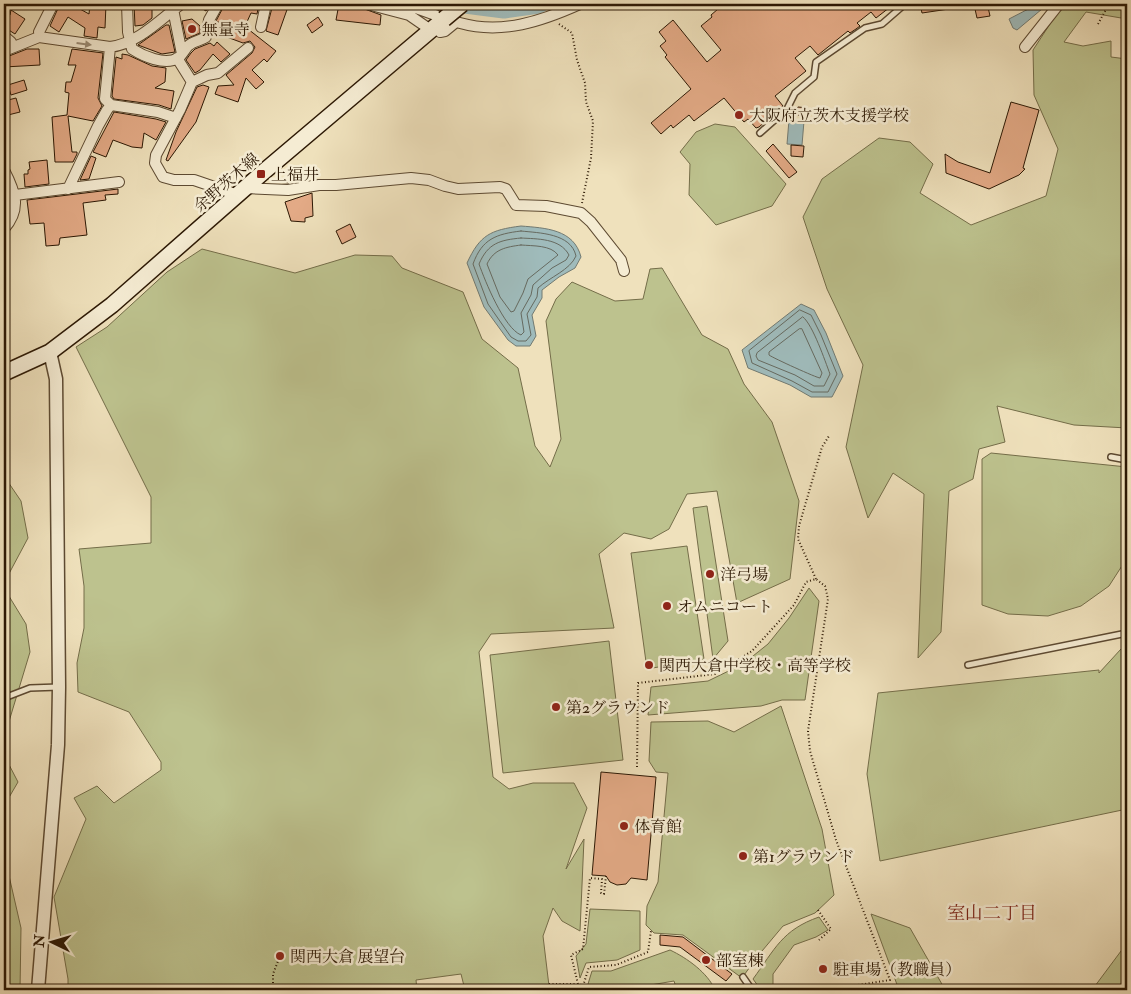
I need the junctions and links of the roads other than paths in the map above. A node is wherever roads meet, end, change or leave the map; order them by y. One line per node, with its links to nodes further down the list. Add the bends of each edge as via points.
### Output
1 (53, 4): 17 (street)
2 (127, 4): 19 (street)
3 (218, 4): 24 (street, via 209,20 206,36 190,44)
4 (266, 4): 16 (street)
5 (367, 4): 15 (street, via 409,14)
6 (404, 4): 14 (street)
7 (462, 4): 14 (main road, 余野茨木線, bridge)
8 (580, 4): 14 (street, via 550,17 511,27)
9 (905, 4): 28 (lane, via 882,24 865,28 816,62 814,78 795,93 787,109)
10 (1059, 4): 22 (street)
11 (4, 5): 13 (street)
12 (177, 7): 19 (street); 24 (street)
13 (4, 11)
14 (447, 24): 32 (main road, 余野茨木線)
15 (425, 26)
16 (261, 27)
17 (39, 32): 18 (street, via 50,31); 20 (street)
18 (62, 40): 20 (street, via 39,37); 21 (street, one-way to 21)
19 (130, 42): 21 (street); 24 (street, via 132,49 145,56 168,60)
20 (5, 43)
21 (110, 47): 26 (street, via 105,99)
22 (1025, 47)
23 (248, 48): 25 (street, via 218,74)
24 (180, 56): 25 (street)
25 (192, 82): 27 (street)
26 (111, 105): 27 (street); 31 (street)
27 (176, 118): 32 (street, via 156,155 155,163 163,177 194,180)
28 (760, 133)
29 (4, 170): 33 (street)
30 (119, 182): 31 (street)
31 (68, 188): 33 (street)
32 (241, 192): 35 (street, via 421,178 458,189 500,187 516,205 546,206 581,213 621,260); 36 (main road, 余野茨木線, via 112,305)
33 (15, 195): 34 (street, via 11,217)
34 (4, 229)
35 (624, 271)
36 (50, 352): 37 (main road, 余野茨木線); 42 (street, via 56,379)
37 (4, 373)
38 (1111, 458): 39 (lane)
39 (1127, 460)
40 (1127, 633): 41 (lane)
41 (968, 665)
42 (59, 687): 43 (lane, via 30,688); 45 (street, via 54,801)
43 (4, 698)
44 (743, 976): 46 (lane)
45 (38, 990)
46 (752, 990)

